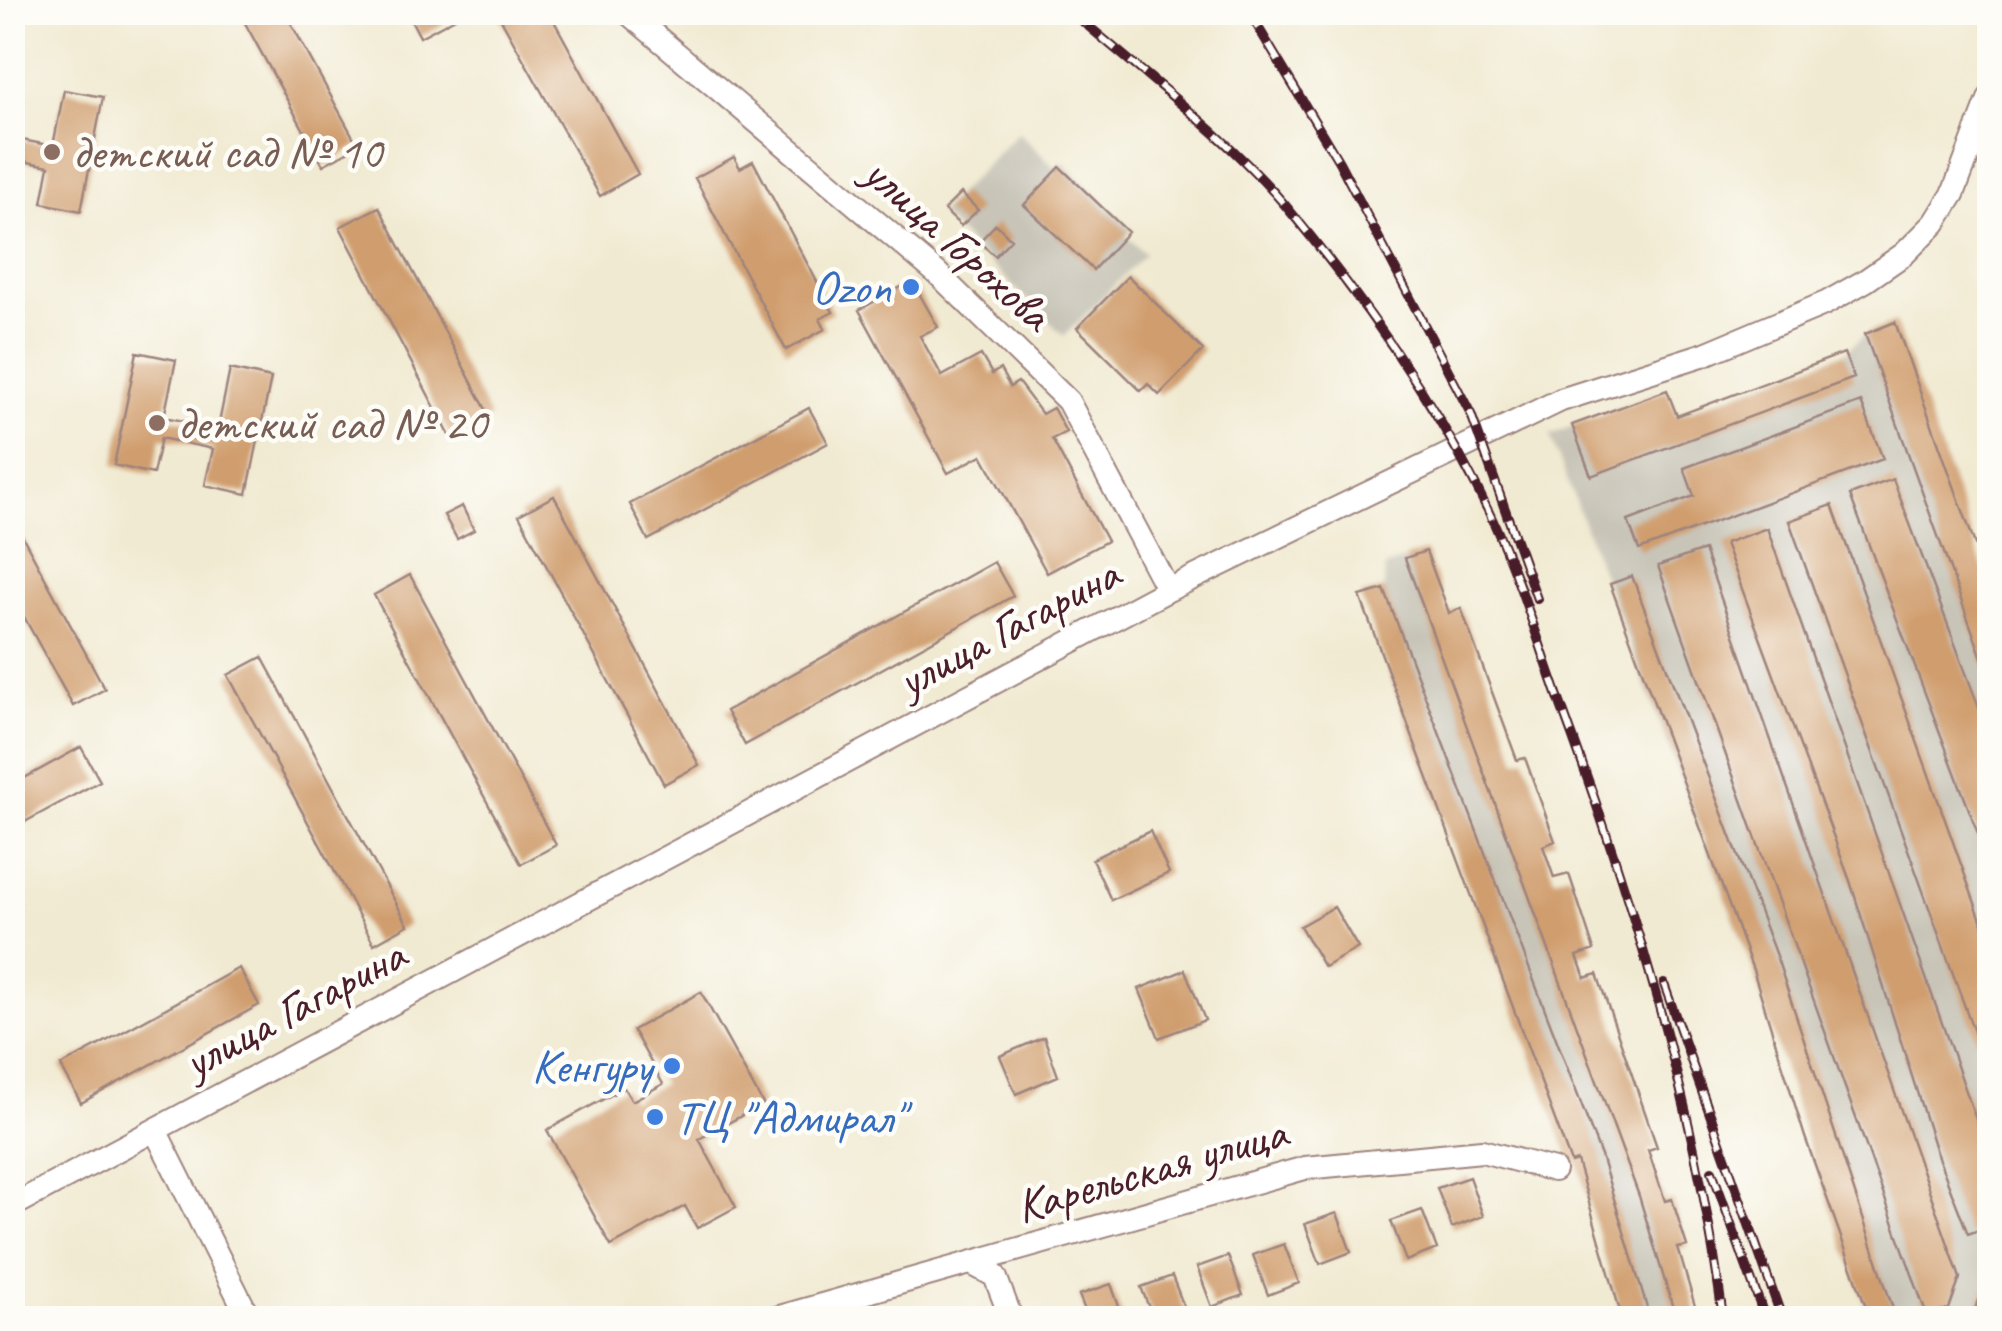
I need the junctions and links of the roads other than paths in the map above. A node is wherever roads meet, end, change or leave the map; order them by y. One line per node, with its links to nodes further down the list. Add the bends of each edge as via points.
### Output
1 (627, 12): 3 (street, улица Горохова, via 938,274 1068,401)
2 (1990, 97): 3 (street, улица Гагарина, via 1953,194 1935,222 1866,281 1705,354 1561,400)
3 (1168, 590): 4 (street, улица Гагарина)
4 (156, 1130): 6 (street, улица Гагарина); 8 (street)
5 (1554, 1170): 7 (street, Карельская улица, via 1482,1150 1346,1161)
6 (12, 1206)
7 (971, 1263): 9 (street, Карельская улица); 10 (street, via 995,1276)
8 (250, 1318)
9 (778, 1318)
10 (1011, 1318)

